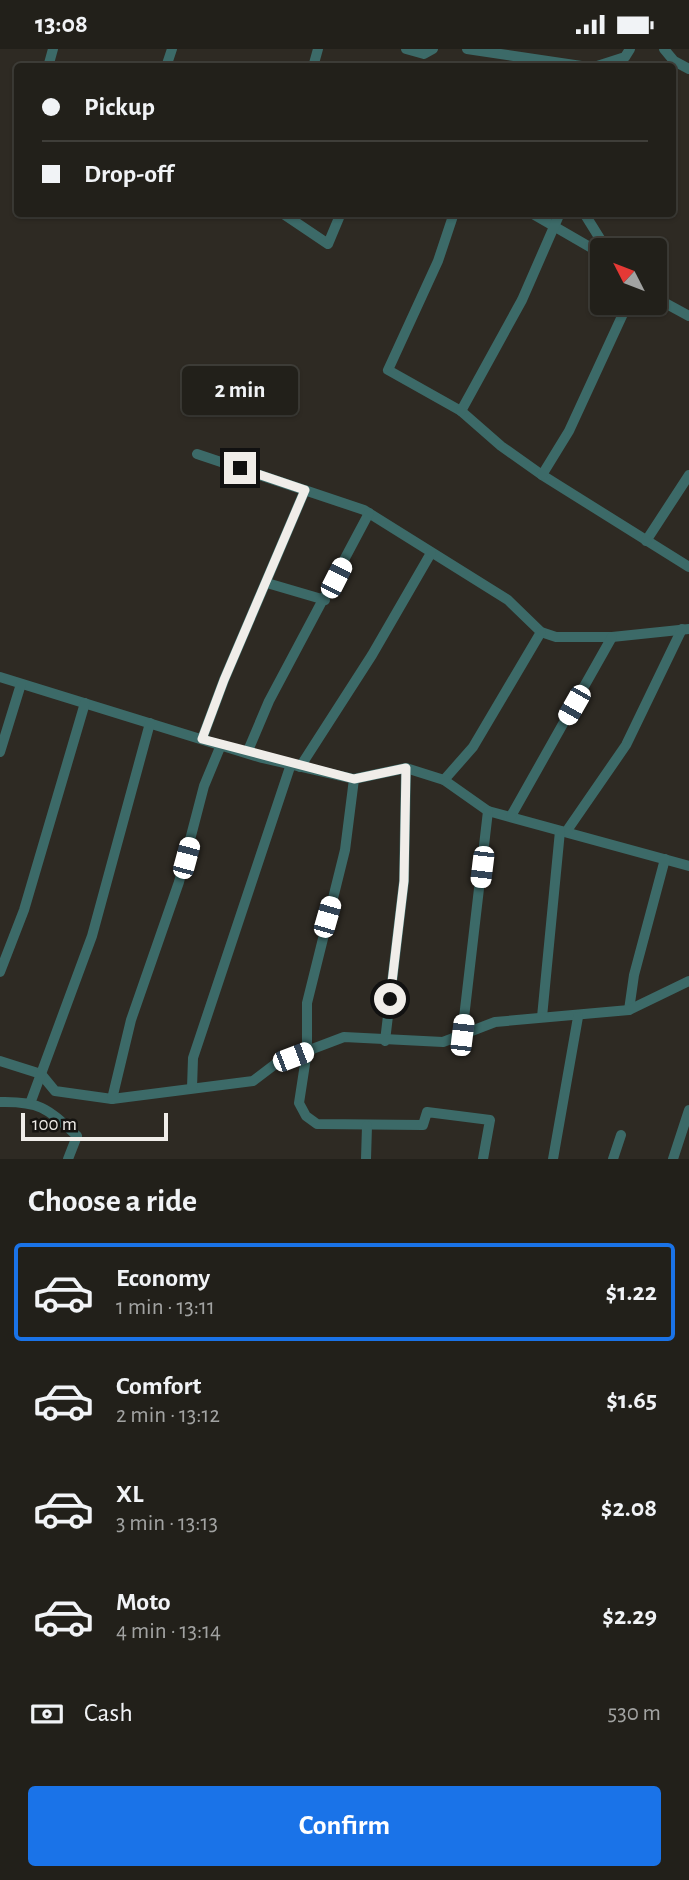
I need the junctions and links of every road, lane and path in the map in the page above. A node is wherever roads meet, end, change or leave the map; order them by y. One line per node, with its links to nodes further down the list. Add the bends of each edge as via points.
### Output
1 (406, 49): 2 (street, via 424,54)
2 (433, 49)
3 (467, 49): 6 (street)
4 (630, 49): 7 (street, via 625,57)
5 (663, 49): 8 (street)
6 (521, 62)
7 (606, 63)
8 (689, 69)
9 (288, 217): 10 (street, via 328,244)
10 (339, 217)
11 (453, 217): 21 (street, via 438,261 388,370)
12 (538, 217): 15 (street)
13 (558, 217): 15 (street)
14 (586, 217): 16 (street)
15 (553, 226): 17 (street); 21 (street, via 522,300)
16 (600, 238)
17 (590, 247)
18 (667, 304): 20 (street)
19 (622, 315): 23 (street, via 569,431)
20 (689, 316)
21 (461, 411): 23 (street)
22 (197, 454): 25 (street)
23 (542, 475): 27 (street)
24 (689, 475): 27 (street)
25 (305, 490): 26 (street); 30 (street)
26 (369, 513): 28 (street); 31 (street)
27 (646, 541): 29 (street)
28 (431, 553): 33 (street, via 508,600); 43 (street, via 372,655)
29 (689, 567)
30 (267, 583): 31 (street); 39 (street)
31 (325, 600): 42 (street, via 269,701)
32 (686, 629): 34 (street); 49 (street, via 626,745)
33 (541, 632): 34 (street, via 556,638); 46 (street, via 473,747)
34 (612, 637): 48 (street)
35 (0, 677): 36 (street)
36 (21, 684): 37 (street); 41 (street)
37 (85, 703): 38 (street); 52 (street, via 24,910)
38 (150, 723): 39 (street); 61 (street, via 92,936)
39 (202, 739): 40 (street)
40 (221, 745): 42 (street); 63 (street, via 131,1020)
41 (0, 751)
42 (247, 753): 43 (street)
43 (295, 765): 45 (street); 62 (street, via 193,1058)
44 (406, 768): 45 (street); 46 (street); 58 (street, via 404,881)
45 (354, 779): 59 (street, via 345,850 307,1003)
46 (444, 780): 47 (street)
47 (488, 811): 48 (street); 57 (street)
48 (511, 816): 49 (street)
49 (563, 831): 50 (street); 55 (street)
50 (665, 859): 51 (street); 54 (street)
51 (689, 866)
52 (0, 972)
53 (689, 981): 54 (street)
54 (629, 1010): 56 (street)
55 (542, 1017): 56 (street); 57 (street, via 495,1022)
56 (578, 1017): 72 (street)
57 (462, 1035): 58 (street, via 443,1042)
58 (385, 1041): 59 (street, via 344,1037)
59 (307, 1051): 62 (street, via 278,1062 253,1081); 67 (street, via 299,1103 306,1116 317,1125)
60 (0, 1061): 61 (street)
61 (41, 1075): 63 (street, via 55,1091); 64 (street)
62 (192, 1088): 63 (street)
63 (112, 1100)
64 (32, 1101): 65 (street); 69 (street, via 77,1136)
65 (0, 1102)
66 (689, 1109): 74 (street)
67 (367, 1125): 70 (street); 71 (street, via 423,1125 427,1112 490,1120)
68 (621, 1135): 73 (street)
69 (68, 1159)
70 (366, 1159)
71 (483, 1159)
72 (553, 1159)
73 (613, 1159)
74 (673, 1159)

